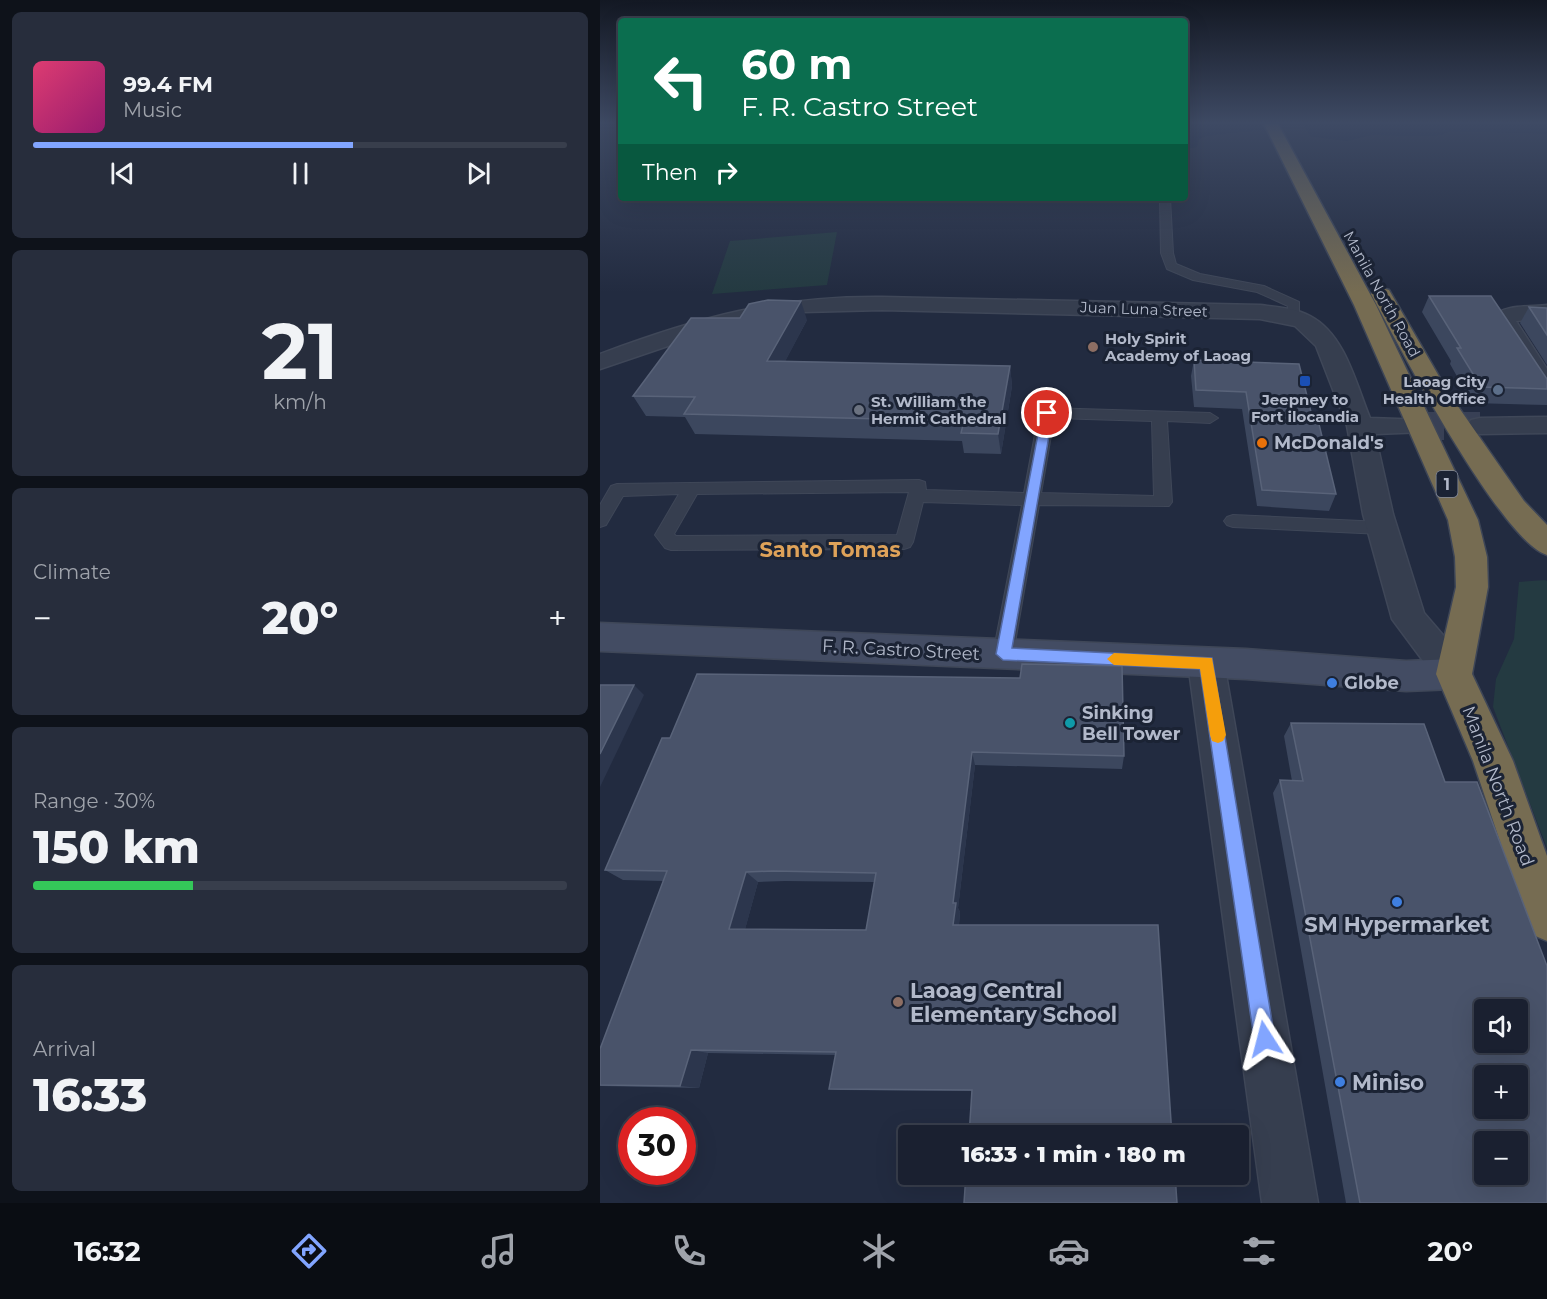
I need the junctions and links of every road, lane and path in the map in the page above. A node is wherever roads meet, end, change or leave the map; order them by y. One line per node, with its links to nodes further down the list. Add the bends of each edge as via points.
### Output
1 (1304, 180): 4 (highway, Manila North Road / 1)
2 (1165, 201): 6 (lane, via 1171,266 1195,276 1260,289 1287,299 1294,305)
3 (1371, 274): 4 (highway, Manila North Road / 1)
4 (1377, 305): 21 (highway, Manila North Road / 1, via 1514,508); 25 (highway, Manila North Road / 1, via 1468,538 1472,587)
5 (1547, 312): 8 (street, via 1503,318)
6 (1294, 317): 7 (street, Juan Luna Street, via 1260,312 830,304 746,316); 12 (street, Juan Luna Street, via 1327,343)
7 (600, 362)
8 (1547, 388)
9 (1159, 416): 10 (lane); 17 (lane, via 1047,413); 17 (lane, via 1163,502)
10 (1210, 418)
11 (1547, 425): 14 (street)
12 (1360, 426): 13 (street); 20 (street, Juan Luna Street)
13 (1416, 426)
14 (1480, 426)
15 (691, 489): 16 (lane, via 919,486); 16 (lane, via 664,535 671,543 904,542); 18 (lane, via 617,490)
16 (916, 496): 17 (lane)
17 (1030, 499): 23 (lane)
18 (600, 521)
19 (1233, 521): 20 (lane)
20 (1382, 528): 25 (street, Juan Luna Street, via 1410,620)
21 (1547, 544)
22 (600, 636): 23 (main road, F. R. Castro Street)
23 (1003, 654): 24 (main road, F. R. Castro Street)
24 (1206, 663): 25 (main road, F. R. Castro Street, via 1406,676); 27 (street)
25 (1454, 674): 26 (highway, Manila North Road, via 1493,761)
26 (1547, 918)
27 (1290, 1203)

